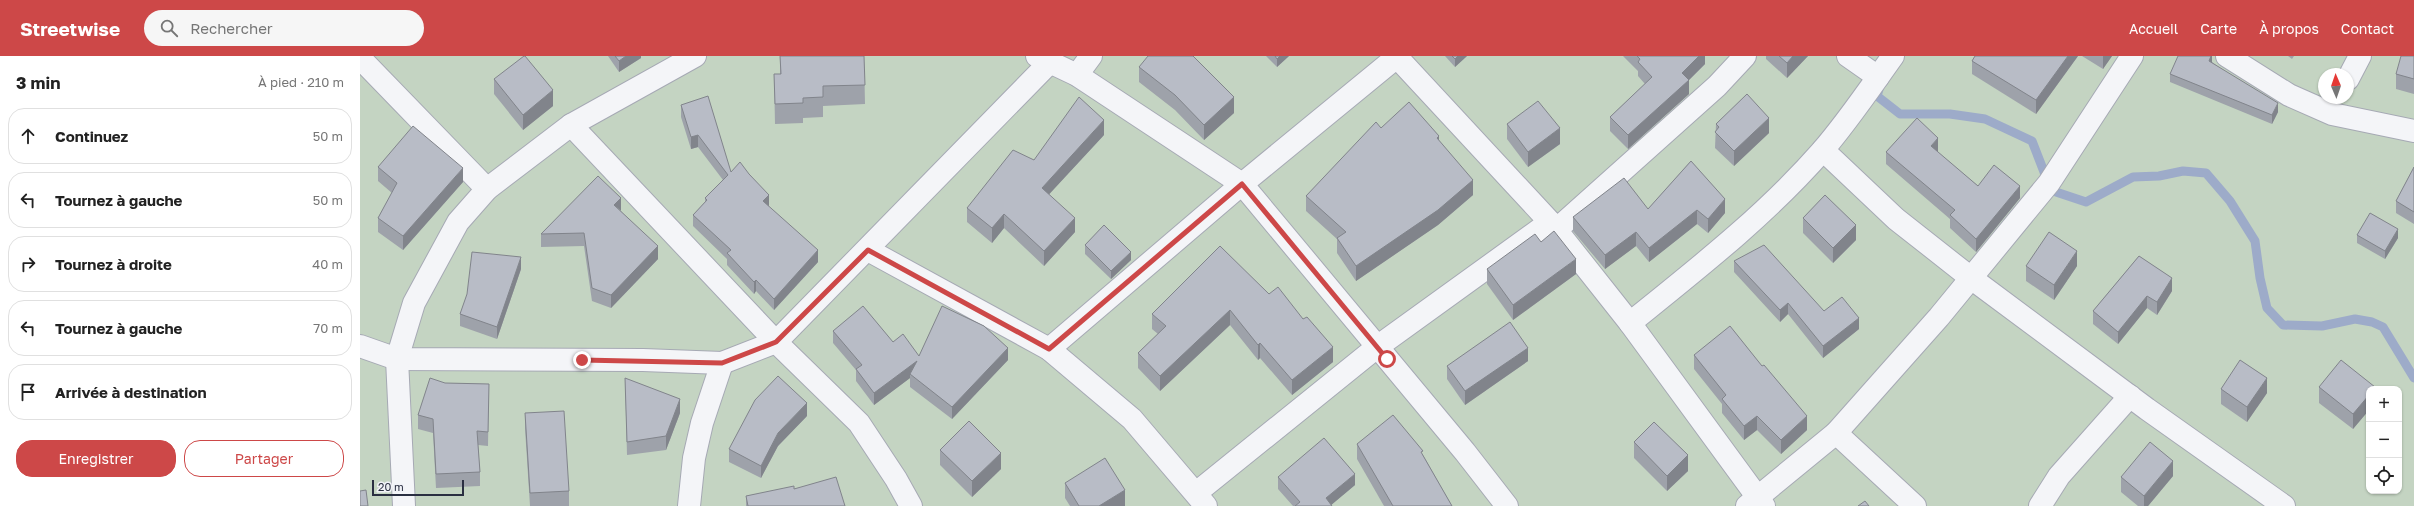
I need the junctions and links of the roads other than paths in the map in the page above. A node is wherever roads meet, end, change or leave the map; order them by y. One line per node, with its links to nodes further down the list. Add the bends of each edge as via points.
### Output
1 (694, 56): 16 (street)
2 (1091, 56): 13 (street)
3 (1397, 56): 19 (street); 21 (street)
4 (1745, 56): 21 (street, via 1711,91)
5 (1848, 56): 14 (street)
6 (1892, 56): 14 (street)
7 (2132, 56): 23 (street, via 2026,212)
8 (2227, 56): 15 (street, via 2289,95)
9 (2360, 56): 12 (street)
10 (360, 58): 20 (street)
11 (1043, 59): 13 (street); 22 (street)
12 (2354, 68)
13 (1077, 75): 19 (street)
14 (1878, 77): 18 (street)
15 (2335, 106): 17 (street)
16 (571, 125): 20 (street); 25 (street)
17 (2414, 131)
18 (1823, 150): 23 (street, via 1896,219); 24 (street, via 1728,244)
19 (1242, 184): 27 (street); 28 (street)
20 (487, 189): 29 (street, via 458,222 414,303)
21 (1553, 226): 24 (street); 27 (street)
22 (868, 250): 25 (street); 28 (street)
23 (1971, 278): 31 (street); 32 (street)
24 (1630, 323): 34 (street)
25 (776, 342): 30 (street); 37 (street, via 859,423)
26 (360, 346): 29 (street)
27 (1377, 347): 33 (street); 38 (street)
28 (1049, 349): 33 (street, via 1132,419)
29 (397, 359): 30 (street, via 643,360); 35 (street)
30 (722, 363): 36 (street, via 694,458)
31 (2130, 396): 40 (street, via 2060,476); 41 (street)
32 (1836, 433): 34 (street); 39 (street)
33 (1201, 499)
34 (1757, 503)
35 (404, 506)
36 (689, 506)
37 (911, 506)
38 (1507, 506)
39 (1915, 506)
40 (2040, 506)
41 (2284, 506)

